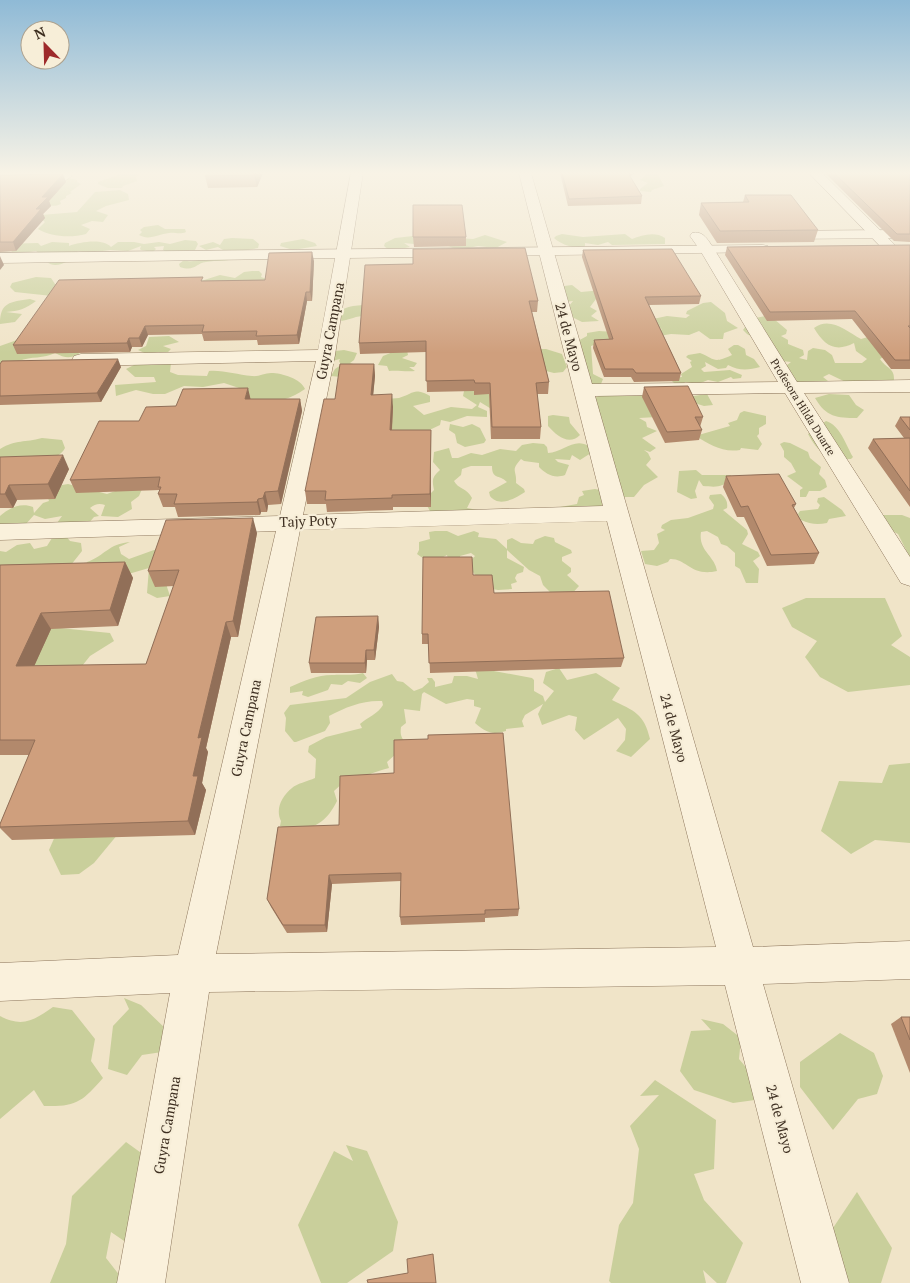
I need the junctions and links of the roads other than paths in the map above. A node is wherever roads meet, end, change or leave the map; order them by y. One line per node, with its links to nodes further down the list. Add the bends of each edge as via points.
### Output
1 (347, 233): 9 (street, Guyra Campana)
2 (540, 233): 8 (street, 24 de Mayo)
3 (855, 234): 4 (street); 6 (street); 10 (street)
4 (876, 234): 5 (street); 11 (street)
5 (910, 234)
6 (702, 243): 8 (street); 10 (street); 17 (street, Profesora Hilda Duarte)
7 (0, 244): 9 (street)
8 (543, 245): 9 (street); 18 (street, 24 de Mayo)
9 (345, 247): 13 (street); 14 (street, Guyra Campana)
10 (867, 247): 11 (street)
11 (889, 247): 12 (street)
12 (910, 247)
13 (0, 258)
14 (326, 355): 15 (street); 20 (street, Guyra Campana)
15 (59, 360)
16 (910, 386): 17 (street)
17 (791, 388): 18 (street); 22 (street, Profesora Hilda Duarte)
18 (583, 390): 19 (street, 24 de Mayo)
19 (616, 513): 20 (street, Tajy Poty); 24 (street, 24 de Mayo)
20 (290, 522): 21 (street, Tajy Poty); 25 (street, Guyra Campana)
21 (0, 532)
22 (910, 577)
23 (910, 960): 24 (street)
24 (739, 966): 25 (street); 28 (street, 24 de Mayo)
25 (193, 973): 26 (street); 27 (street, Guyra Campana)
26 (0, 982)
27 (141, 1283)
28 (825, 1283)

